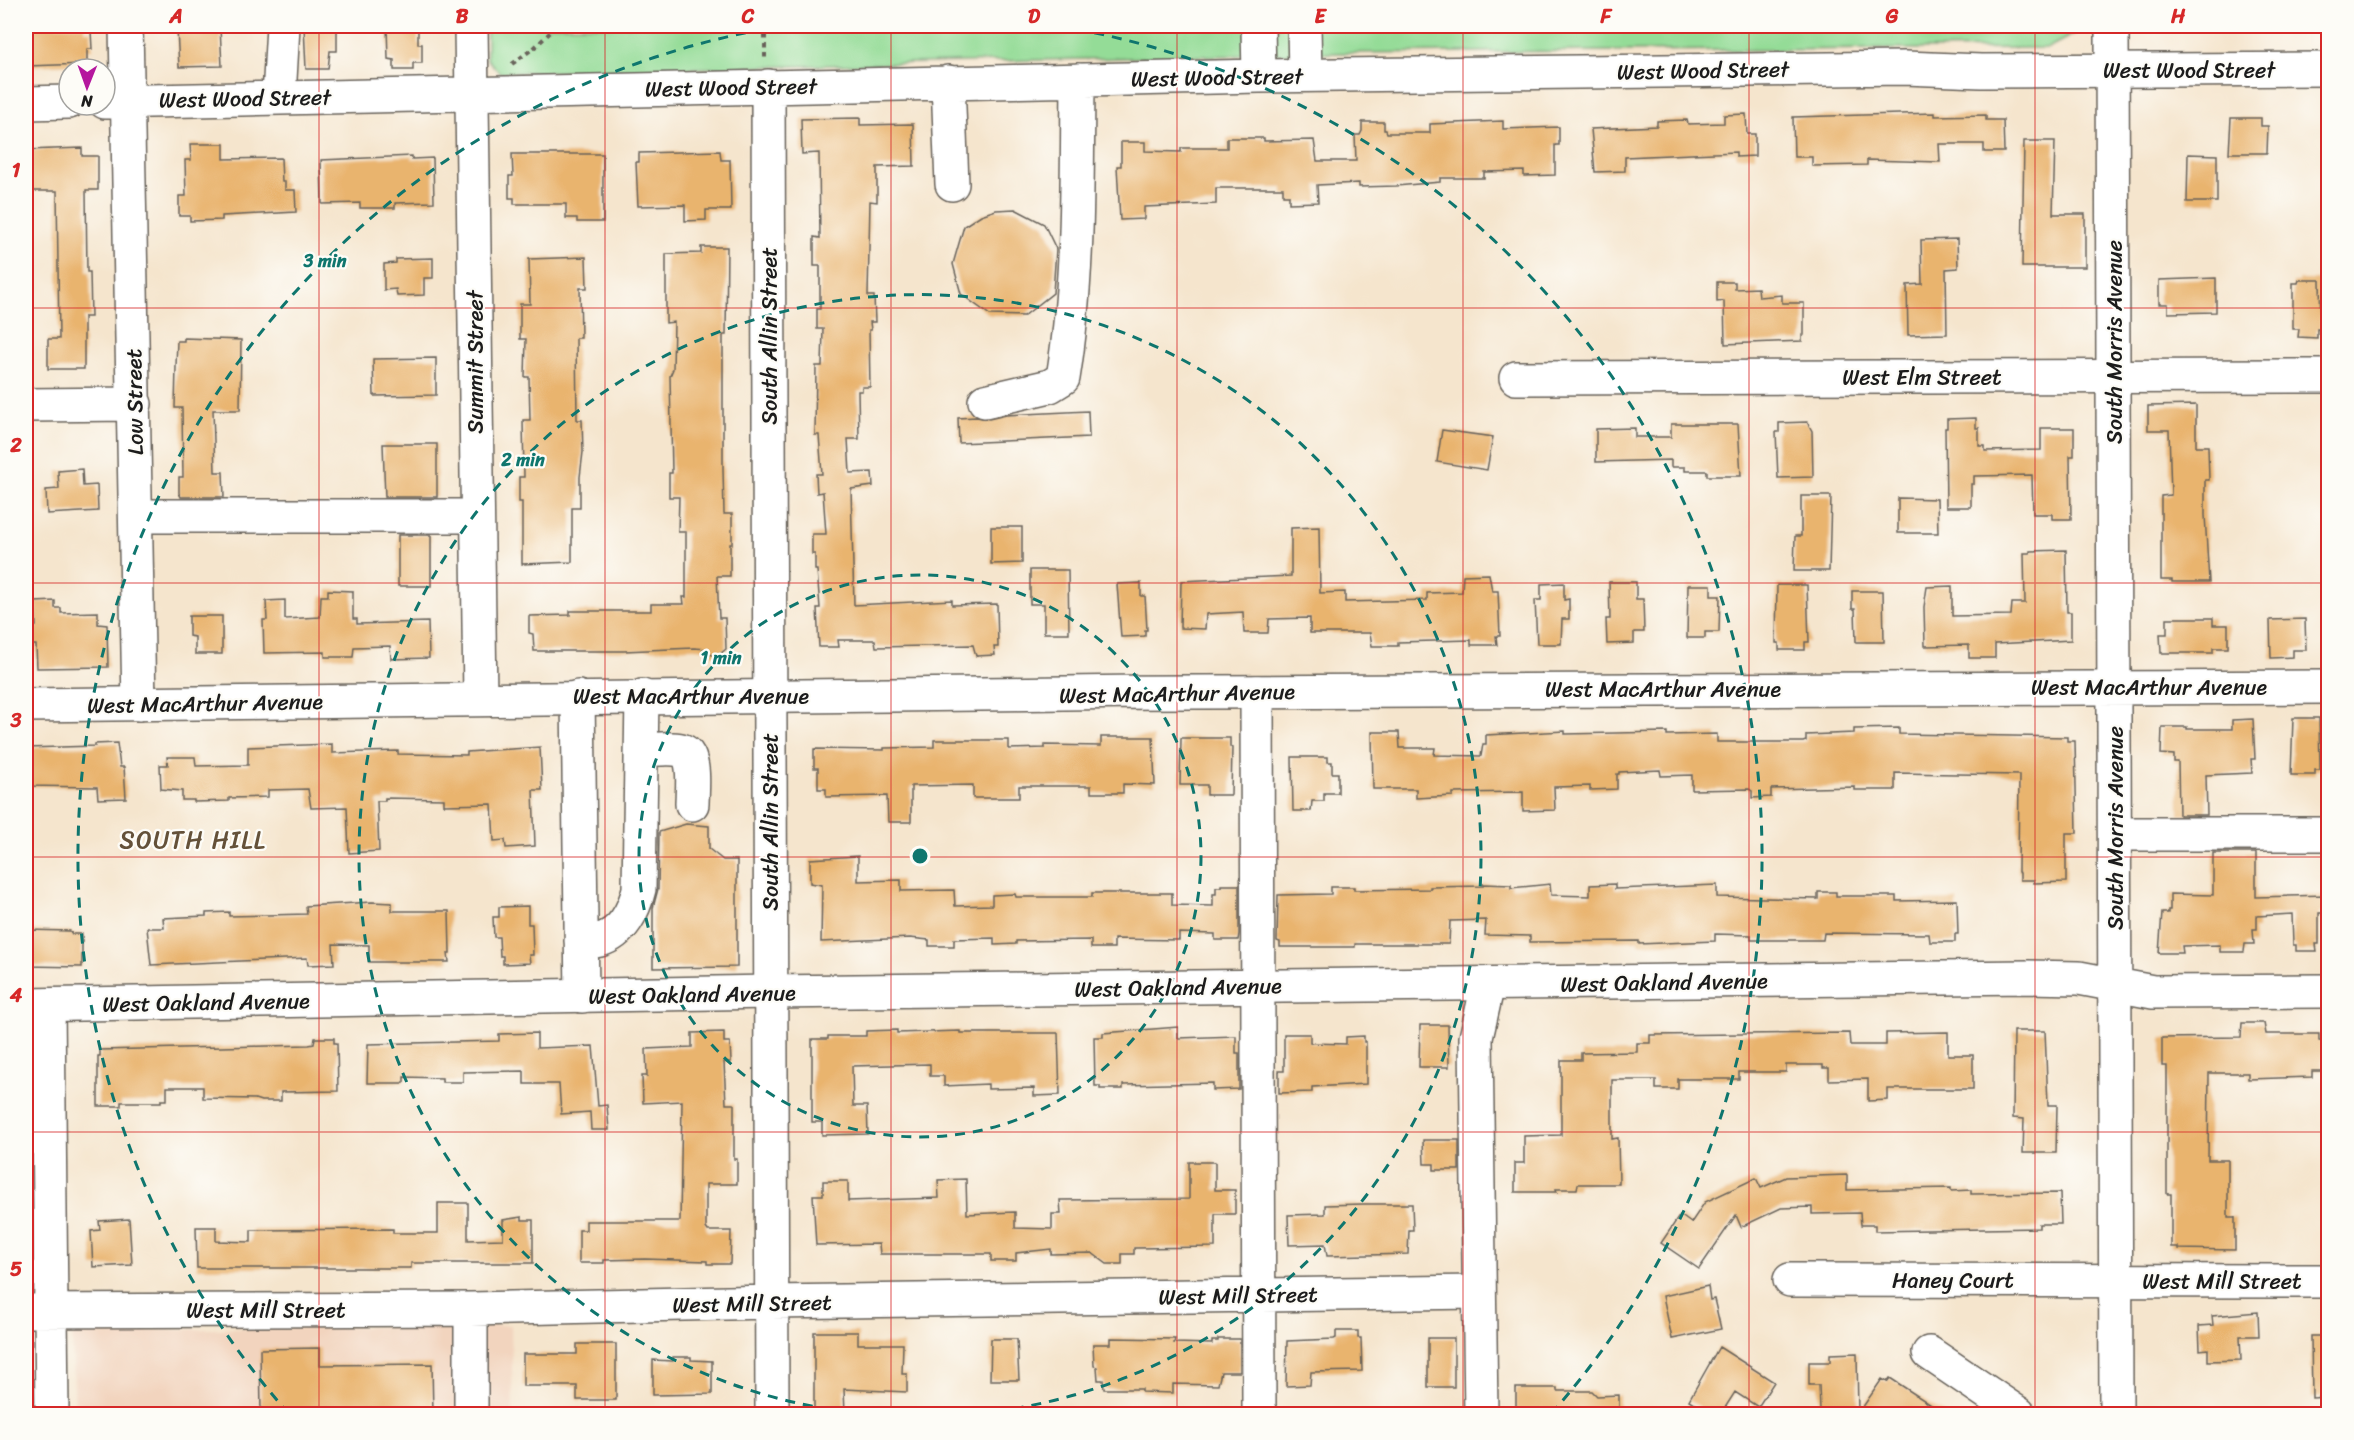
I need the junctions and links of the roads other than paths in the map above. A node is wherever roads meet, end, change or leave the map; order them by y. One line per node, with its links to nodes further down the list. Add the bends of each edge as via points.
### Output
1 (126, 26): 15 (street, Low Street)
2 (283, 26): 16 (street)
3 (471, 26): 14 (street, Summit Street)
4 (1258, 26): 11 (street)
5 (1304, 26): 10 (street)
6 (2112, 26): 8 (street, South Morris Avenue)
7 (2328, 69): 8 (street, West Wood Street)
8 (2113, 70): 10 (street, West Wood Street, via 1905,68); 22 (street, South Morris Avenue)
9 (767, 75): 13 (street, West Wood Street); 14 (street, West Wood Street); 34 (street, South Allin Street)
10 (1305, 75): 11 (street, West Wood Street)
11 (1259, 76): 12 (street, West Wood Street)
12 (1078, 80): 13 (street, West Wood Street); 25 (street, via 1078,217 1063,378 1050,386)
13 (948, 82): 21 (street)
14 (472, 92): 16 (street, West Wood Street); 29 (street, Summit Street)
15 (117, 94)
16 (279, 97): 17 (street, West Wood Street)
17 (117, 101)
18 (57, 102): 19 (street)
19 (26, 103)
20 (117, 117): 27 (street, Low Street)
21 (952, 184)
22 (2115, 376): 23 (street, West Elm Street); 24 (street, West Elm Street); 30 (street, South Morris Avenue)
23 (2328, 376)
24 (1516, 378)
25 (985, 401)
26 (26, 405): 27 (street)
27 (135, 405): 28 (street, Low Street)
28 (136, 516): 29 (street); 37 (street, Low Street)
29 (477, 516): 36 (street, Summit Street)
30 (2115, 686): 31 (street, West MacArthur Avenue); 32 (street, West MacArthur Avenue); 41 (street, South Morris Avenue)
31 (2328, 687)
32 (1257, 692): 34 (street, West MacArthur Avenue); 46 (street)
33 (642, 696): 34 (street, West MacArthur Avenue); 35 (street, West MacArthur Avenue); 39 (street)
34 (770, 696): 48 (street, South Allin Street)
35 (578, 697): 36 (street, West MacArthur Avenue); 43 (street)
36 (480, 698): 37 (street, West MacArthur Avenue)
37 (140, 704): 38 (street, West MacArthur Avenue)
38 (26, 705)
39 (642, 750): 40 (street, via 688,753 692,760); 43 (street, via 636,901 627,919 610,934 600,940)
40 (692, 804)
41 (2115, 834): 42 (street); 45 (street, South Morris Avenue)
42 (2328, 834)
43 (581, 941): 49 (street)
44 (1488, 984): 45 (street, West Oakland Avenue, via 2028,977 2079,978); 46 (street, West Oakland Avenue); 54 (street, via 1476,1038)
45 (2116, 984): 47 (street, West Oakland Avenue, via 2153,992); 52 (street, South Morris Avenue)
46 (1258, 986): 48 (street, West Oakland Avenue); 55 (street)
47 (2328, 991)
48 (771, 992): 49 (street, West Oakland Avenue); 56 (street, South Allin Street)
49 (582, 996): 50 (street, West Oakland Avenue)
50 (37, 1005): 58 (street)
51 (1790, 1280): 52 (street, Haney Court)
52 (2116, 1281): 53 (street, West Mill Street); 66 (street, South Morris Avenue)
53 (2328, 1281)
54 (1478, 1292): 55 (street, West Mill Street); 64 (street)
55 (1259, 1294): 56 (street, West Mill Street); 63 (street)
56 (771, 1302): 57 (street, West Mill Street); 62 (street, South Allin Street)
57 (471, 1309): 58 (street, West Mill Street); 61 (street)
58 (38, 1311): 60 (street)
59 (1929, 1353): 65 (street)
60 (52, 1414)
61 (471, 1414)
62 (771, 1414)
63 (1259, 1414)
64 (1481, 1414)
65 (2019, 1414)
66 (2116, 1414)

